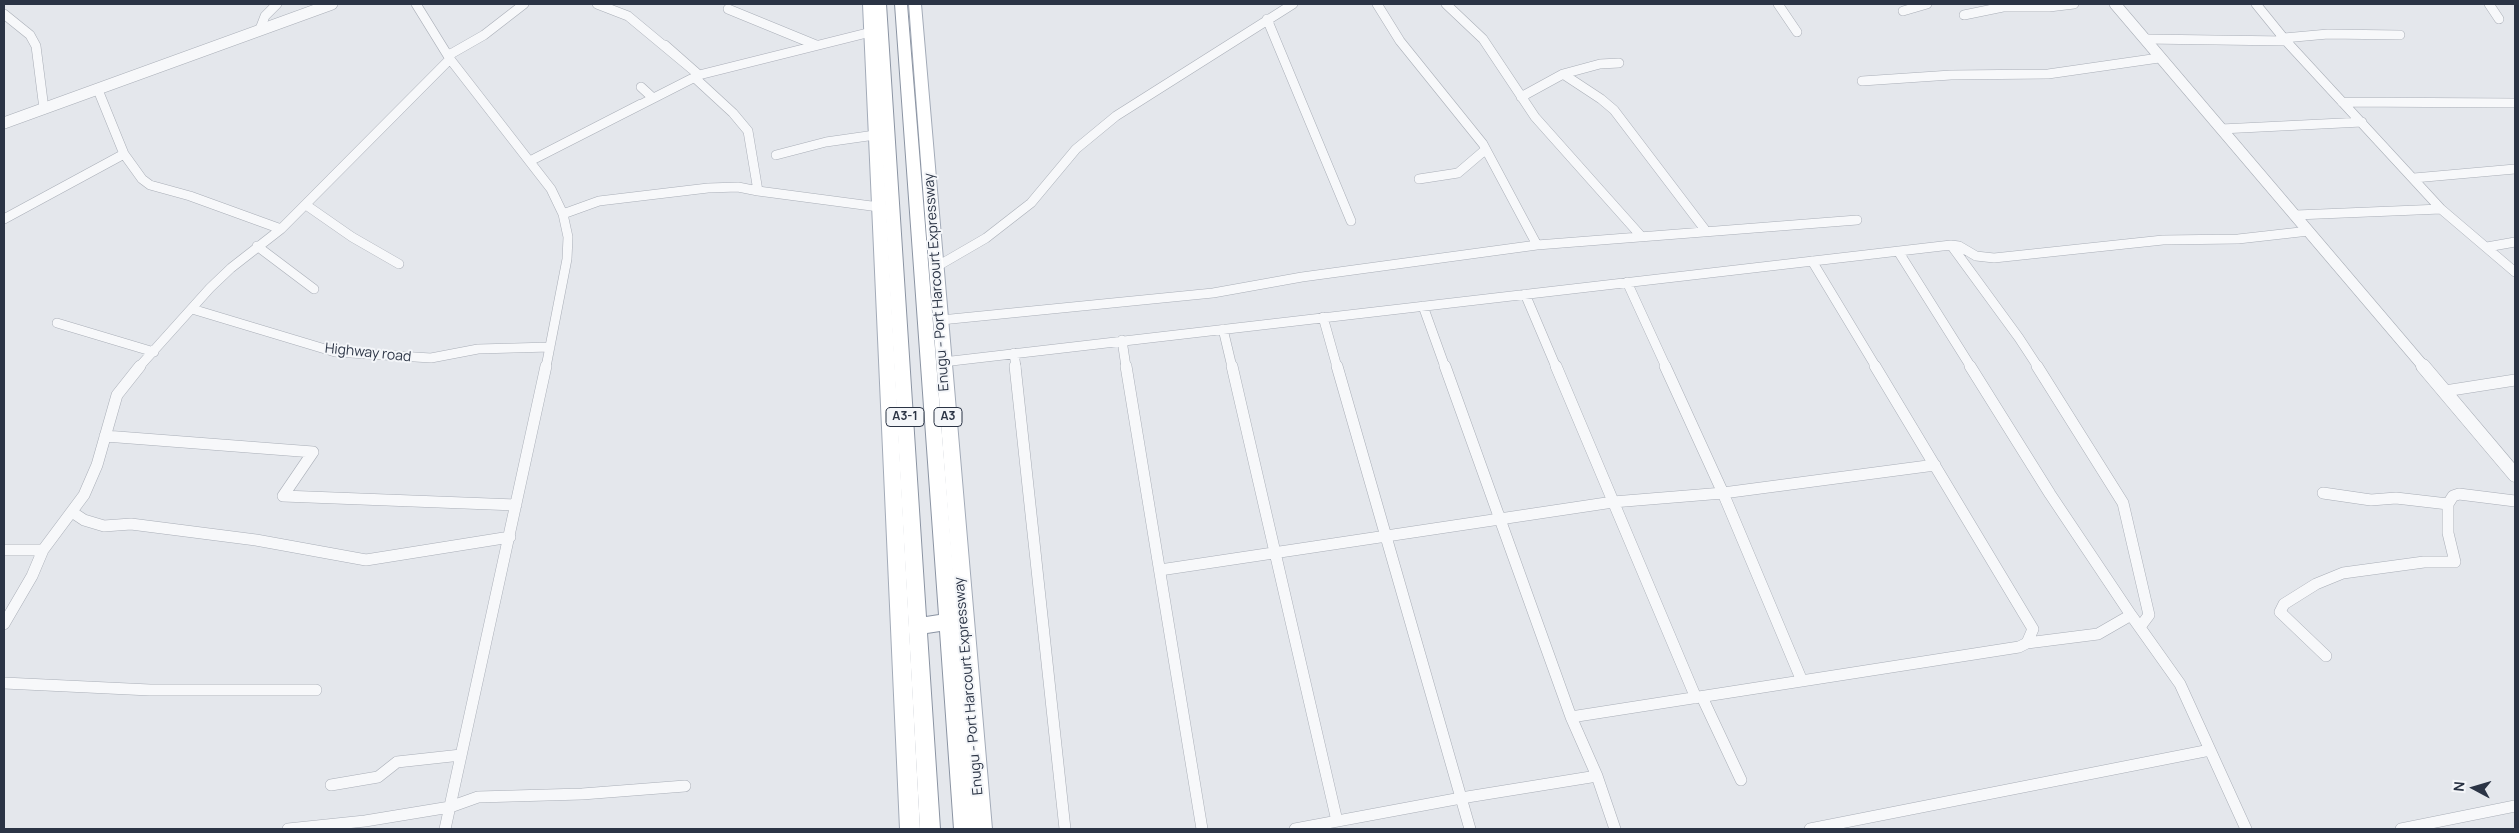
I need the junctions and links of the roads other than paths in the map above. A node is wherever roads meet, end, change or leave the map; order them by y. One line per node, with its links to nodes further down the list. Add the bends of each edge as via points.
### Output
1 (277, 4): 25 (street, via 265,16)
2 (332, 4): 25 (street)
3 (416, 4): 32 (street)
4 (524, 4): 32 (street)
5 (597, 4): 36 (street, via 628,16)
6 (869, 4): 26 (main road)
7 (880, 4): 115 (main road, A3-1)
8 (901, 4): 113 (main road, Enugu - Port Harcourt Expressway / A3-1)
9 (914, 4): 77 (main road, Enugu - Port Harcourt Expressway / A3)
10 (1293, 4): 24 (street)
11 (1377, 4): 49 (street, via 1400,41)
12 (1446, 4): 40 (street, via 1482,39)
13 (1778, 4): 27 (street)
14 (1927, 4): 20 (street)
15 (2074, 4): 22 (street, via 2004,7)
16 (2114, 4): 29 (street)
17 (2256, 4): 30 (street)
18 (2489, 4): 23 (street)
19 (728, 9): 31 (street)
20 (1903, 11)
21 (4, 14): 44 (street, via 30,35 36,46)
22 (1964, 16)
23 (2499, 18)
24 (1267, 19): 64 (street); 77 (street, via 1116,116 1076,148 1031,203 986,238)
25 (260, 29): 39 (street)
26 (871, 32): 31 (street); 48 (main road)
27 (1797, 32)
28 (2400, 35): 30 (street, via 2328,34)
29 (2145, 39): 30 (street); 33 (street)
30 (2285, 39): 42 (street)
31 (816, 45): 36 (street)
32 (449, 57): 52 (street); 57 (street)
33 (2159, 58): 37 (street, via 2048,74 1951,74); 47 (street)
34 (1619, 63): 35 (street, via 1600,64)
35 (1563, 74): 40 (street); 66 (street, via 1614,110)
36 (697, 76): 41 (street); 56 (street, via 748,131)
37 (1862, 81)
38 (641, 88): 41 (street)
39 (98, 90): 44 (street); 50 (street)
40 (1521, 97): 68 (street, via 1546,130)
41 (653, 98): 52 (street)
42 (2342, 102): 43 (street); 45 (street)
43 (2515, 103)
44 (44, 109): 46 (street)
45 (2362, 122): 47 (street); 54 (street)
46 (4, 123)
47 (2221, 129): 61 (street)
48 (875, 135): 51 (street, via 826,142); 58 (main road)
49 (1486, 150): 55 (street, via 1458,173); 70 (street)
50 (124, 154): 62 (street); 65 (street, via 150,185)
51 (776, 155)
52 (530, 160): 60 (street, via 551,189)
53 (2515, 169): 54 (street)
54 (2414, 178): 59 (street)
55 (1419, 179)
56 (758, 191): 58 (street); 60 (street, via 708,188 599,201)
57 (306, 205): 65 (street); 76 (street)
58 (879, 207): 137 (main road)
59 (2441, 209): 61 (street); 73 (street)
60 (563, 214): 89 (street, via 568,237 567,259)
61 (2296, 215): 67 (street)
62 (4, 220)
63 (1857, 220): 66 (street)
64 (1350, 221)
65 (280, 229): 72 (street)
66 (1706, 231): 68 (street)
67 (2309, 231): 71 (street, via 2238,239 2163,240 1994,258 1983,258); 94 (street)
68 (1641, 236): 70 (street)
69 (2515, 242): 73 (street)
70 (1537, 245): 85 (street, via 1302,277 1213,293)
71 (1951, 245): 74 (street); 116 (street, via 2019,338 2122,503 2149,615)
72 (257, 246): 80 (street); 83 (street)
73 (2487, 247): 78 (street)
74 (1898, 251): 75 (street); 112 (street, via 2050,494)
75 (1812, 261): 79 (street); 96 (street)
76 (399, 264)
77 (936, 267): 85 (main road, Enugu - Port Harcourt Expressway / A3)
78 (2515, 272)
79 (1627, 282): 81 (street); 98 (street)
80 (314, 289)
81 (1525, 294): 82 (street); 101 (street)
82 (1422, 306): 84 (street); 105 (street)
83 (192, 308): 89 (street, Highway road, via 335,352 430,358 478,349); 90 (street)
84 (1324, 317): 87 (street); 106 (street)
85 (941, 320): 92 (main road, Enugu - Port Harcourt Expressway / A3)
86 (57, 322): 90 (street)
87 (1223, 328): 88 (street); 110 (street)
88 (1122, 340): 91 (street); 111 (street)
89 (550, 347): 103 (street)
90 (154, 352): 95 (street, via 117,395)
91 (1014, 353): 92 (street); 141 (street)
92 (943, 362): 140 (main road, Enugu - Port Harcourt Expressway / A3)
93 (2515, 380): 94 (street)
94 (2445, 391): 97 (street)
95 (105, 436): 103 (street, via 313,452 283,496); 104 (street, via 84,495)
96 (1935, 465): 98 (street); 117 (street, via 2033,629)
97 (2515, 475)
98 (1723, 493): 101 (street); 119 (street)
99 (2322, 493): 102 (street, via 2371,500 2396,498)
100 (2515, 501): 102 (street, via 2459,494 2453,496)
101 (1613, 502): 105 (street); 122 (street)
102 (2448, 504): 118 (street, via 2448,533 2455,562 2424,562 2344,573 2316,584 2284,604 2280,612)
103 (516, 505): 107 (street)
104 (72, 512): 107 (street, via 84,520 104,526 142,526 256,540 366,560); 109 (street)
105 (1497, 518): 106 (street); 123 (street)
106 (1387, 536): 110 (street); 130 (street)
107 (510, 537): 125 (street)
108 (4, 550): 109 (street)
109 (43, 550): 114 (street)
110 (1275, 551): 111 (street); 133 (street)
111 (1160, 570): 142 (street)
112 (2131, 615): 116 (street); 117 (street, via 2098,634)
113 (948, 621): 115 (main road); 139 (main road, Enugu - Port Harcourt Expressway / A3-1)
114 (4, 624)
115 (917, 627): 138 (main road, A3-1)
116 (2140, 627): 124 (street, via 2180,684)
117 (2027, 643): 119 (street, via 2019,647)
118 (2326, 656)
119 (1802, 681): 122 (street)
120 (4, 683): 121 (street, via 150,690)
121 (316, 690)
122 (1699, 697): 123 (street); 127 (street)
123 (1571, 718): 126 (street)
124 (2210, 750): 146 (street); 147 (street)
125 (461, 754): 128 (street, via 397,762 378,777); 132 (street)
126 (1596, 776): 130 (street); 145 (street)
127 (1741, 780)
128 (331, 785)
129 (685, 786): 132 (street, via 582,794 478,797)
130 (1461, 798): 133 (street); 144 (street)
131 (2515, 806): 134 (street)
132 (450, 807): 135 (street); 136 (street)
133 (1337, 821): 143 (street)
134 (2443, 826): 148 (street)
135 (288, 829)
136 (445, 829)
137 (910, 829)
138 (930, 829)
139 (964, 829)
140 (982, 829)
141 (1066, 829)
142 (1202, 829)
143 (1295, 829)
144 (1470, 829)
145 (1615, 829)
146 (1810, 829)
147 (2246, 829)
148 (2401, 829)

